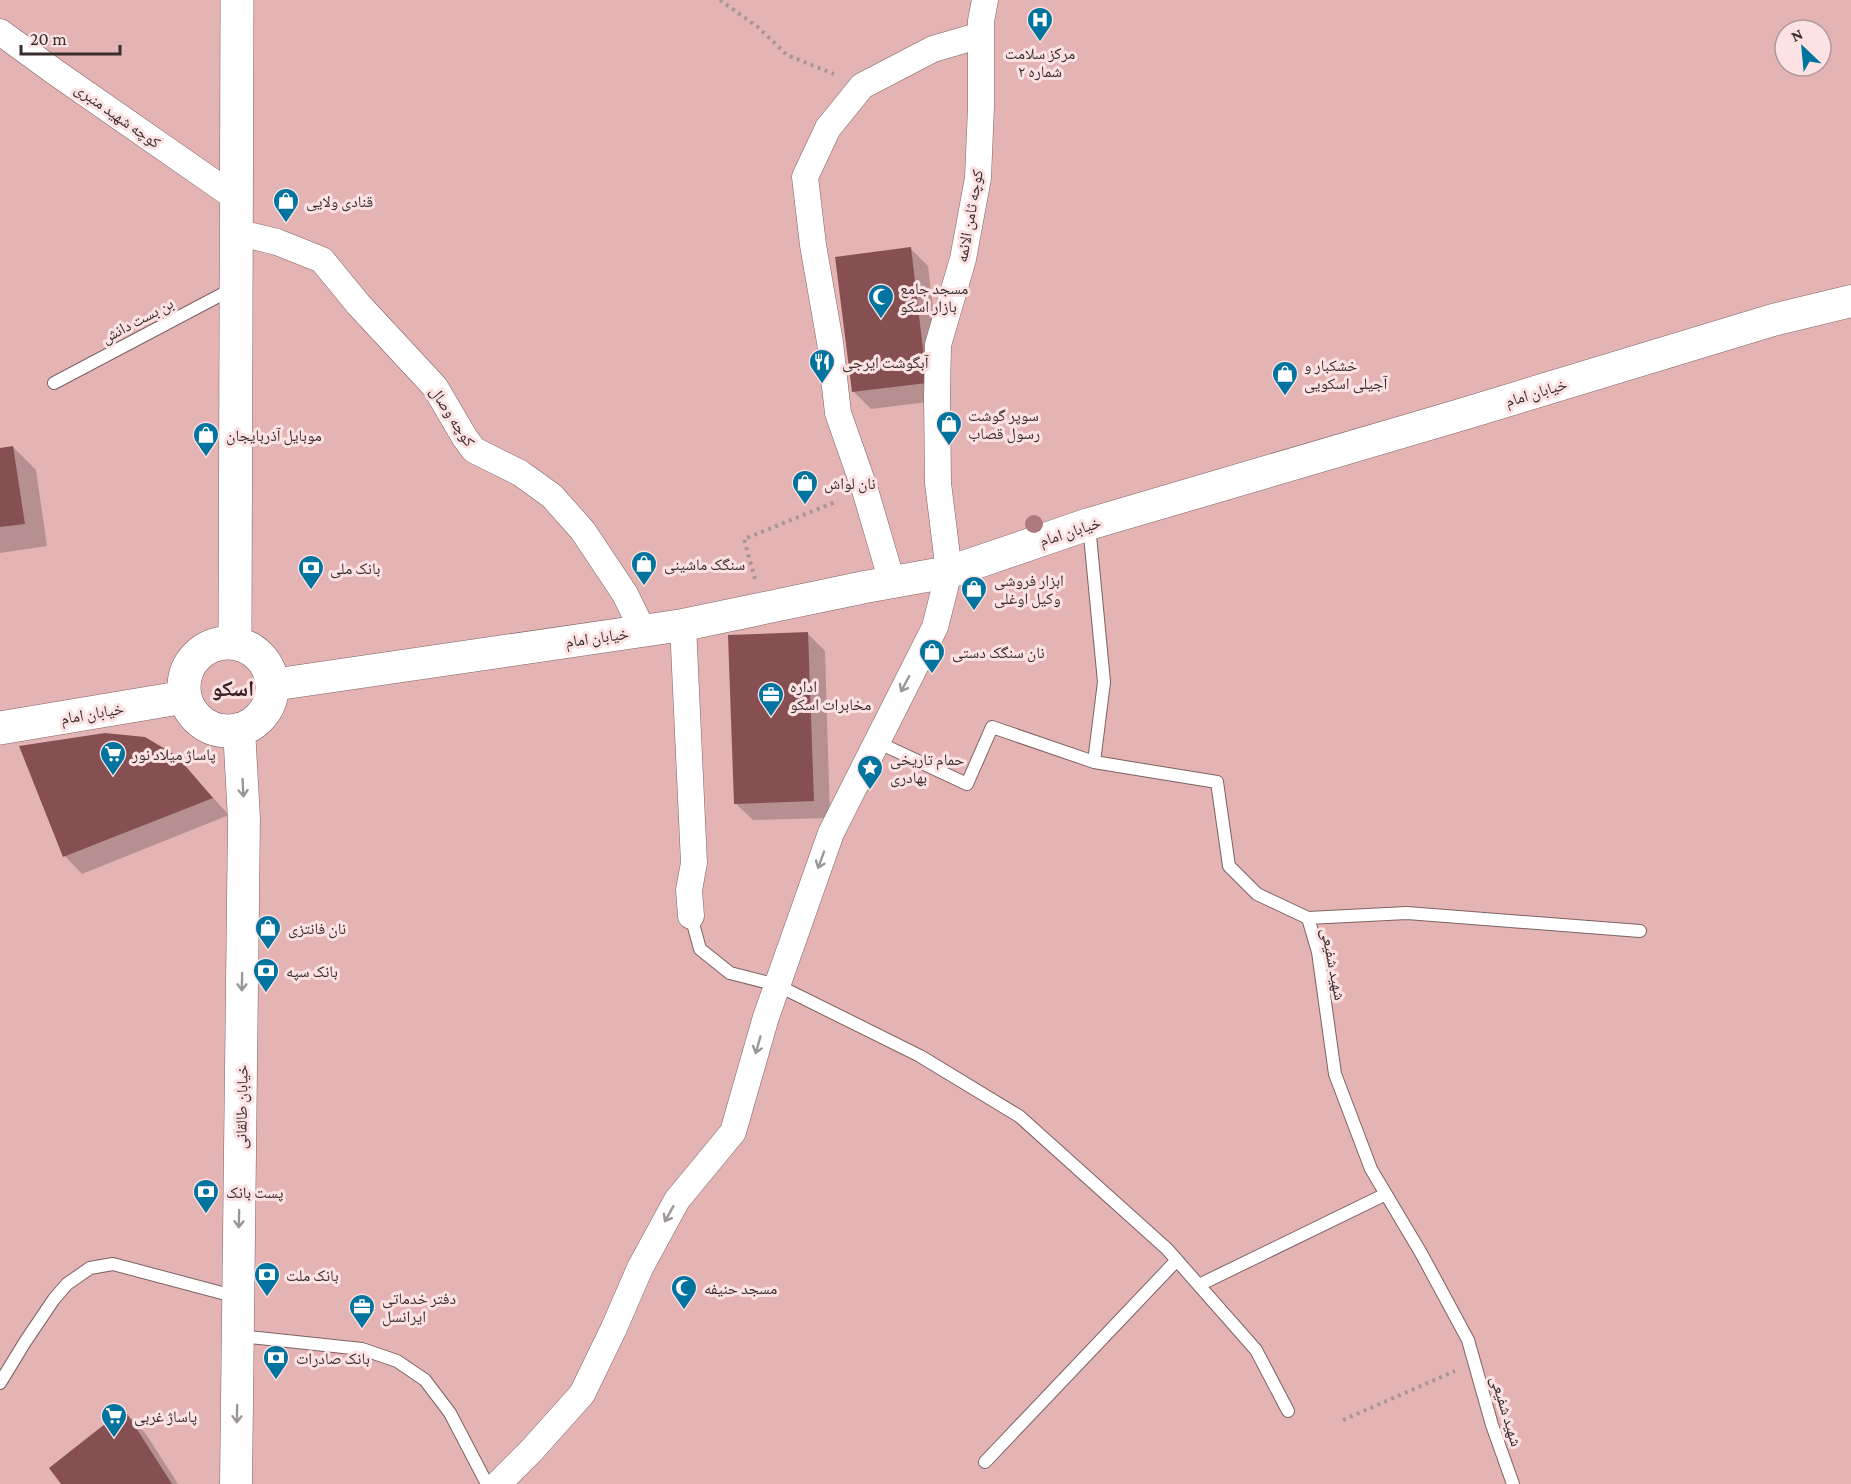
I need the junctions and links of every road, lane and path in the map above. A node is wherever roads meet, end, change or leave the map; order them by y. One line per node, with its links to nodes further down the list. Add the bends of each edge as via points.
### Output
1 (237, 0): 7 (main road)
2 (720, 0): 6 (path, via 759,28 787,55)
3 (985, 0): 5 (street, کوچه ثامن الائمه)
4 (0, 32): 7 (street, کوچه شهید منبری)
5 (981, 35): 6 (street, via 933,49); 14 (street, کوچه ثامن الائمه, via 978,178 963,259 938,345 938,483)
6 (862, 86): 12 (street, via 828,128 805,177 838,413)
7 (236, 198): 8 (main road)
8 (236, 232): 9 (main road); 18 (street, کوچه وصال, via 277,242 322,260 435,387 474,450 520,473 552,496 583,531 625,594)
9 (236, 287): 11 (lane, بن بست دانش); 19 (main road)
10 (1851, 301): 13 (street, خیابان امام, via 1773,320)
11 (54, 383)
12 (866, 490): 15 (street); 16 (path, via 744,539)
13 (1089, 524): 14 (street, خیابان امام); 25 (lane, via 1104,682)
14 (949, 572): 15 (street, خیابان امام); 24 (street, one-way to 24, via 935,627)
15 (892, 582): 16 (street, خیابان امام)
16 (764, 608): 17 (street, خیابان امام)
17 (683, 625): 18 (street, خیابان امام); 26 (street, via 694,863 689,890)
18 (643, 631): 20 (street, خیابان امام)
19 (235, 643): 20 (main road, via 261,657); 21 (main road, via 220,643 195,657 187,669)
20 (272, 685): 23 (main road, via 263,713)
21 (185, 697): 22 (main road, خیابان امام); 23 (main road, via 199,721 225,731)
22 (0, 728)
23 (239, 729): 33 (street, خیابان طالقانی, one-way to 33, via 244,819)
24 (877, 742): 25 (lane, via 967,784 992,727); 29 (street, one-way to 29, via 831,833)
25 (1094, 762): 27 (lane, شهید شفیعی, via 1217,782 1229,866 1257,894)
26 (691, 916): 29 (lane, via 700,949 730,972)
27 (1308, 918): 28 (lane, via 1407,913); 30 (lane, شهید شفیعی, via 1318,952 1335,1074 1371,1169)
28 (1640, 931)
29 (777, 985): 31 (lane, via 920,1056 1019,1116); 42 (street, one-way to 42, via 733,1132 677,1200 640,1268 582,1394)
30 (1386, 1194): 32 (lane); 35 (lane, شهید شفیعی, via 1468,1340)
31 (1177, 1260): 32 (lane); 39 (lane)
32 (1199, 1285): 37 (lane, via 1256,1350)
33 (238, 1297): 34 (street, خیابان طالقانی); 36 (lane, via 113,1264 90,1269 67,1284 54,1299)
34 (238, 1336): 40 (street, خیابان طالقانی, one-way to 40); 41 (lane, via 362,1349 397,1361 425,1380 450,1413)
35 (1474, 1362): 38 (path); 43 (lane, شهید شفیعی)
36 (0, 1383)
37 (1288, 1411)
38 (1344, 1420)
39 (985, 1462)
40 (236, 1484)
41 (487, 1484)
42 (498, 1484)
43 (1514, 1484)

